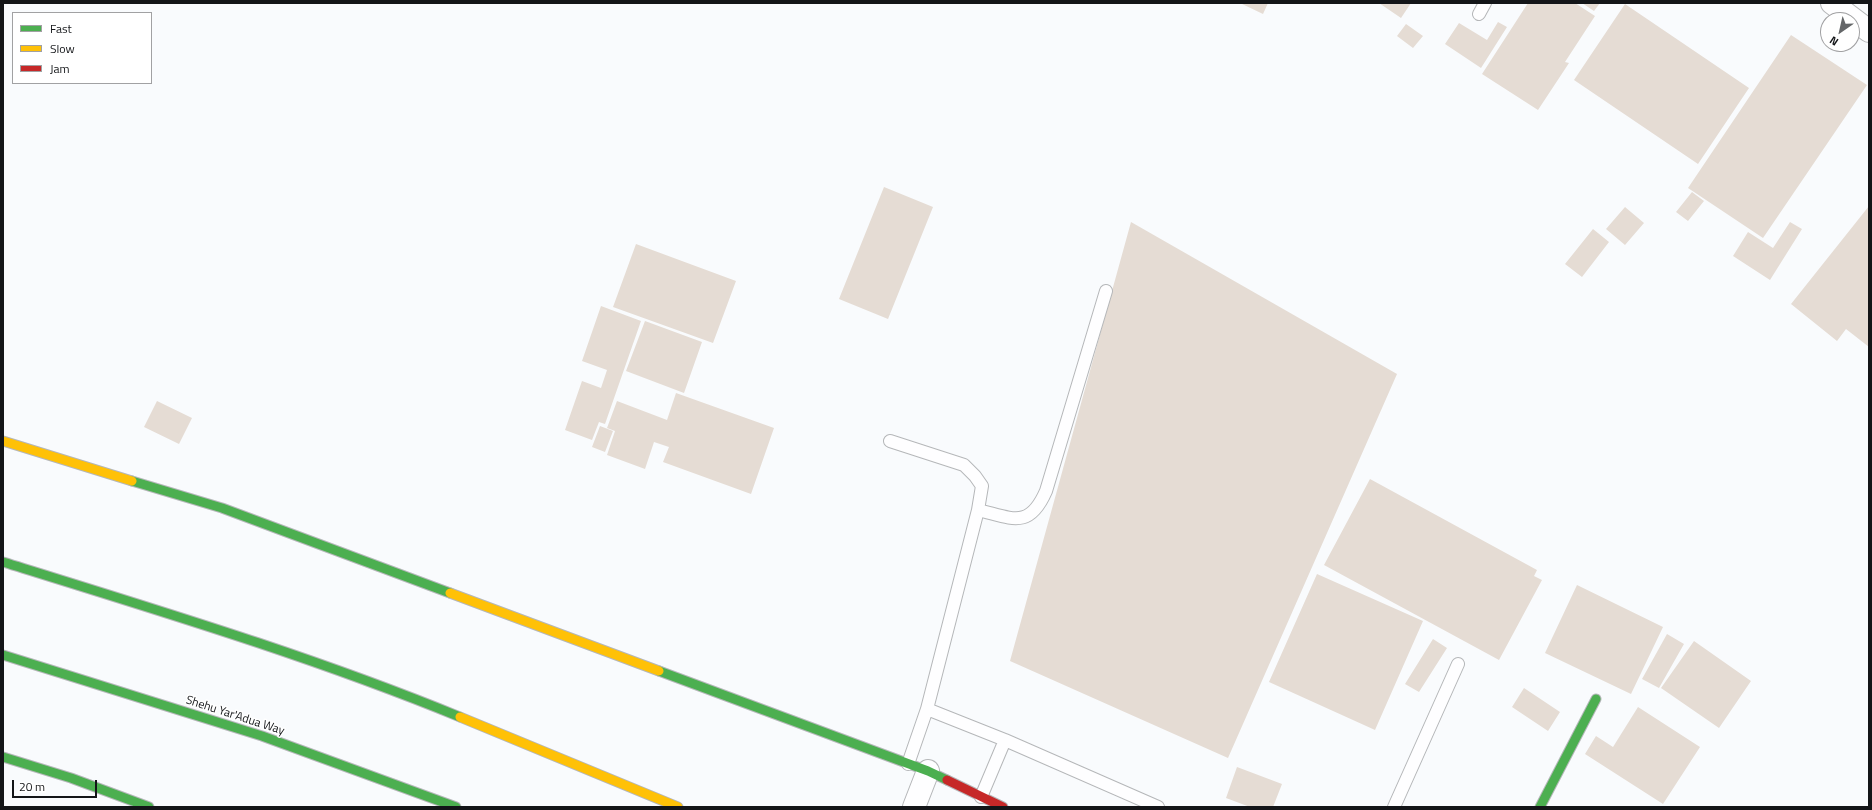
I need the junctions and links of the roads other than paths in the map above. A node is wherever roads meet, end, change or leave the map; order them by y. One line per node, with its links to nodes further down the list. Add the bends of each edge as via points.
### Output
1 (1832, 3): 2 (street)
2 (1869, 31)
3 (1106, 291): 6 (lane, via 1039,507 1028,516 1013,518)
4 (3, 441): 14 (main road, via 222,508)
5 (890, 441): 6 (lane, via 964,466 982,486)
6 (978, 510): 11 (lane)
7 (3, 562): 18 (main road, via 203,624 396,691)
8 (3, 655): 17 (main road, Shehu Yar'Adua Way, via 262,736)
9 (1458, 664): 22 (lane)
10 (1596, 699): 23 (main road)
11 (927, 709): 12 (lane); 14 (lane)
12 (1005, 740): 15 (lane); 21 (lane)
13 (3, 757): 16 (main road, via 71,778)
14 (918, 768): 15 (main road); 19 (street)
15 (981, 797): 20 (main road)
16 (149, 807)
17 (456, 807)
18 (678, 807)
19 (914, 807)
20 (1003, 807)
21 (1158, 807)
22 (1394, 807)
23 (1540, 807)

